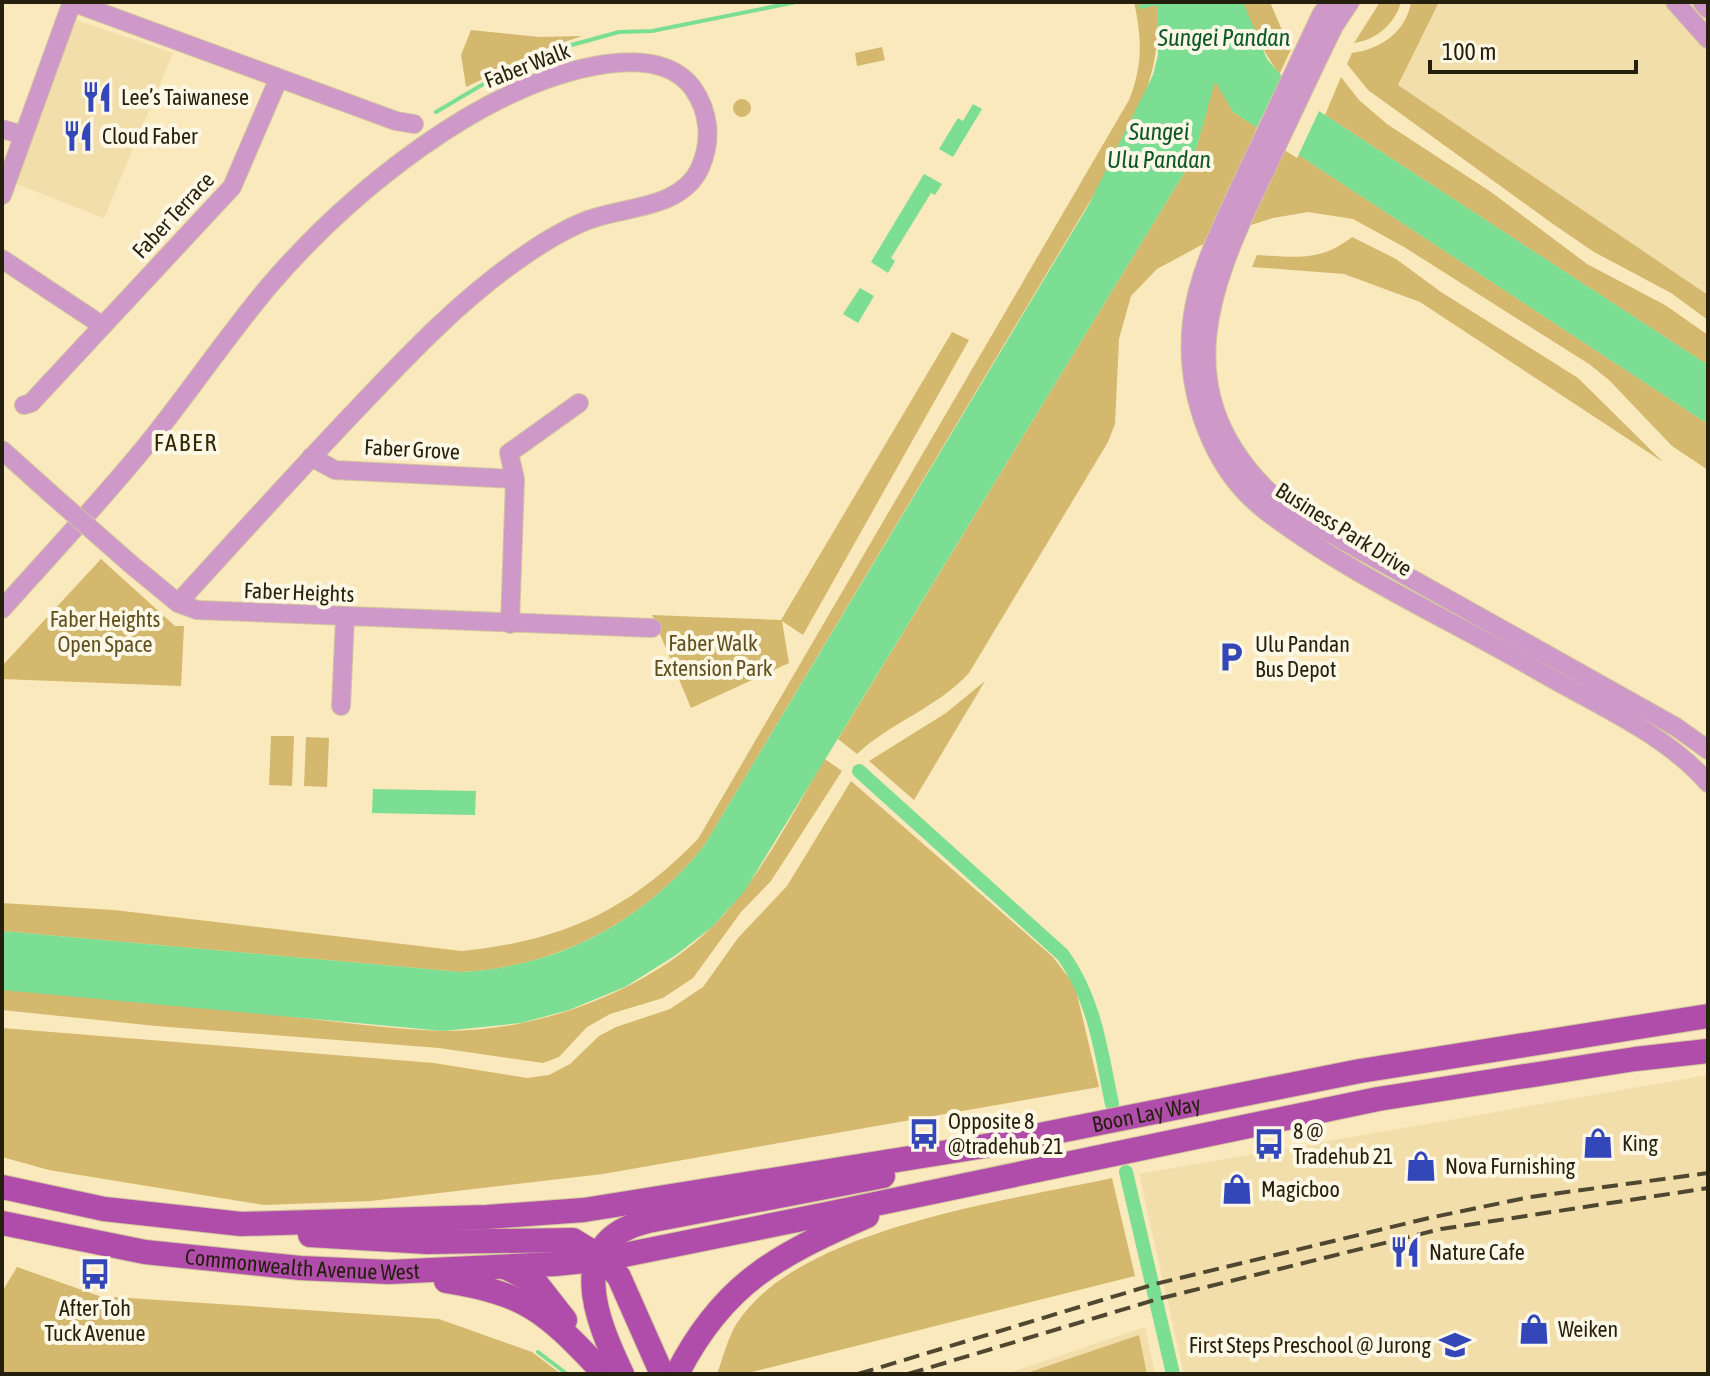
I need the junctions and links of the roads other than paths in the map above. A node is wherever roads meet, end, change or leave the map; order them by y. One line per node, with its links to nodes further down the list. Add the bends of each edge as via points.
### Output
1 (72, 2): 8 (street); 11 (street)
2 (1330, 2): 15 (street, Business Park Drive, via 1209,258 1192,321)
3 (1350, 2): 15 (street, Business Park Drive, via 1227,251 1210,304)
4 (1675, 2): 7 (street)
5 (1702, 2): 6 (street)
6 (1708, 7)
7 (1708, 39)
8 (278, 80): 9 (street); 14 (street, Faber Terrace, via 232,187)
9 (414, 124)
10 (2, 129): 11 (street)
11 (23, 135): 12 (street)
12 (2, 195)
13 (2, 259): 14 (street)
14 (103, 326): 17 (street, Faber Terrace)
15 (1206, 399): 27 (street, Business Park Drive, via 1243,463 1305,519 1676,727); 28 (street, Business Park Drive, via 1225,471 1264,510 1644,733)
16 (579, 403): 20 (street, via 511,450)
17 (24, 405)
18 (2, 450): 21 (street, Faber Heights, bridge)
19 (311, 457): 20 (street, Faber Grove, via 335,470); 21 (street, Faber Walk); 22 (street, Faber Walk, via 416,347 499,273 586,220 671,197 696,177 707,152 709,129 699,99 681,76 643,62 552,76 486,105 375,185 270,285 147,445)
20 (515, 479): 24 (street)
21 (178, 603): 23 (street, Faber Heights, via 219,612)
22 (2, 609)
23 (345, 618): 24 (street, Faber Heights); 26 (street)
24 (510, 624): 25 (street, Faber Heights)
25 (652, 628)
26 (341, 706)
27 (1708, 750)
28 (1708, 783)
29 (1706, 1015): 33 (main road, Boon Lay Way, via 1360,1071)
30 (1708, 1051): 31 (main road, Boon Lay Way)
31 (1635, 1059): 32 (main road); 35 (main road, Boon Lay Way, via 1378,1099)
32 (1708, 1062)
33 (985, 1146): 36 (main road, Boon Lay Way); 39 (main road, via 887,1175 636,1224 617,1234)
34 (2, 1187): 38 (main road, Commonwealth Avenue West, via 104,1209)
35 (917, 1194): 39 (main road, Boon Lay Way); 42 (main road, via 785,1253)
36 (584, 1210): 38 (main road, Commonwealth Avenue West)
37 (2, 1223): 41 (main road, Commonwealth Avenue West, via 145,1252)
38 (241, 1224): 39 (main road, via 382,1241 555,1238 573,1240)
39 (599, 1258): 40 (main road, Commonwealth Avenue West); 43 (main road, via 593,1299); 44 (main road, via 619,1277)
40 (505, 1268): 41 (main road, Commonwealth Avenue West); 43 (main road, via 536,1283)
41 (389, 1272): 43 (main road, via 492,1289 527,1302)
42 (741, 1287): 45 (main road, via 707,1323); 46 (main road, via 711,1333)
43 (608, 1372)
44 (662, 1374)
45 (677, 1374)
46 (696, 1374)

